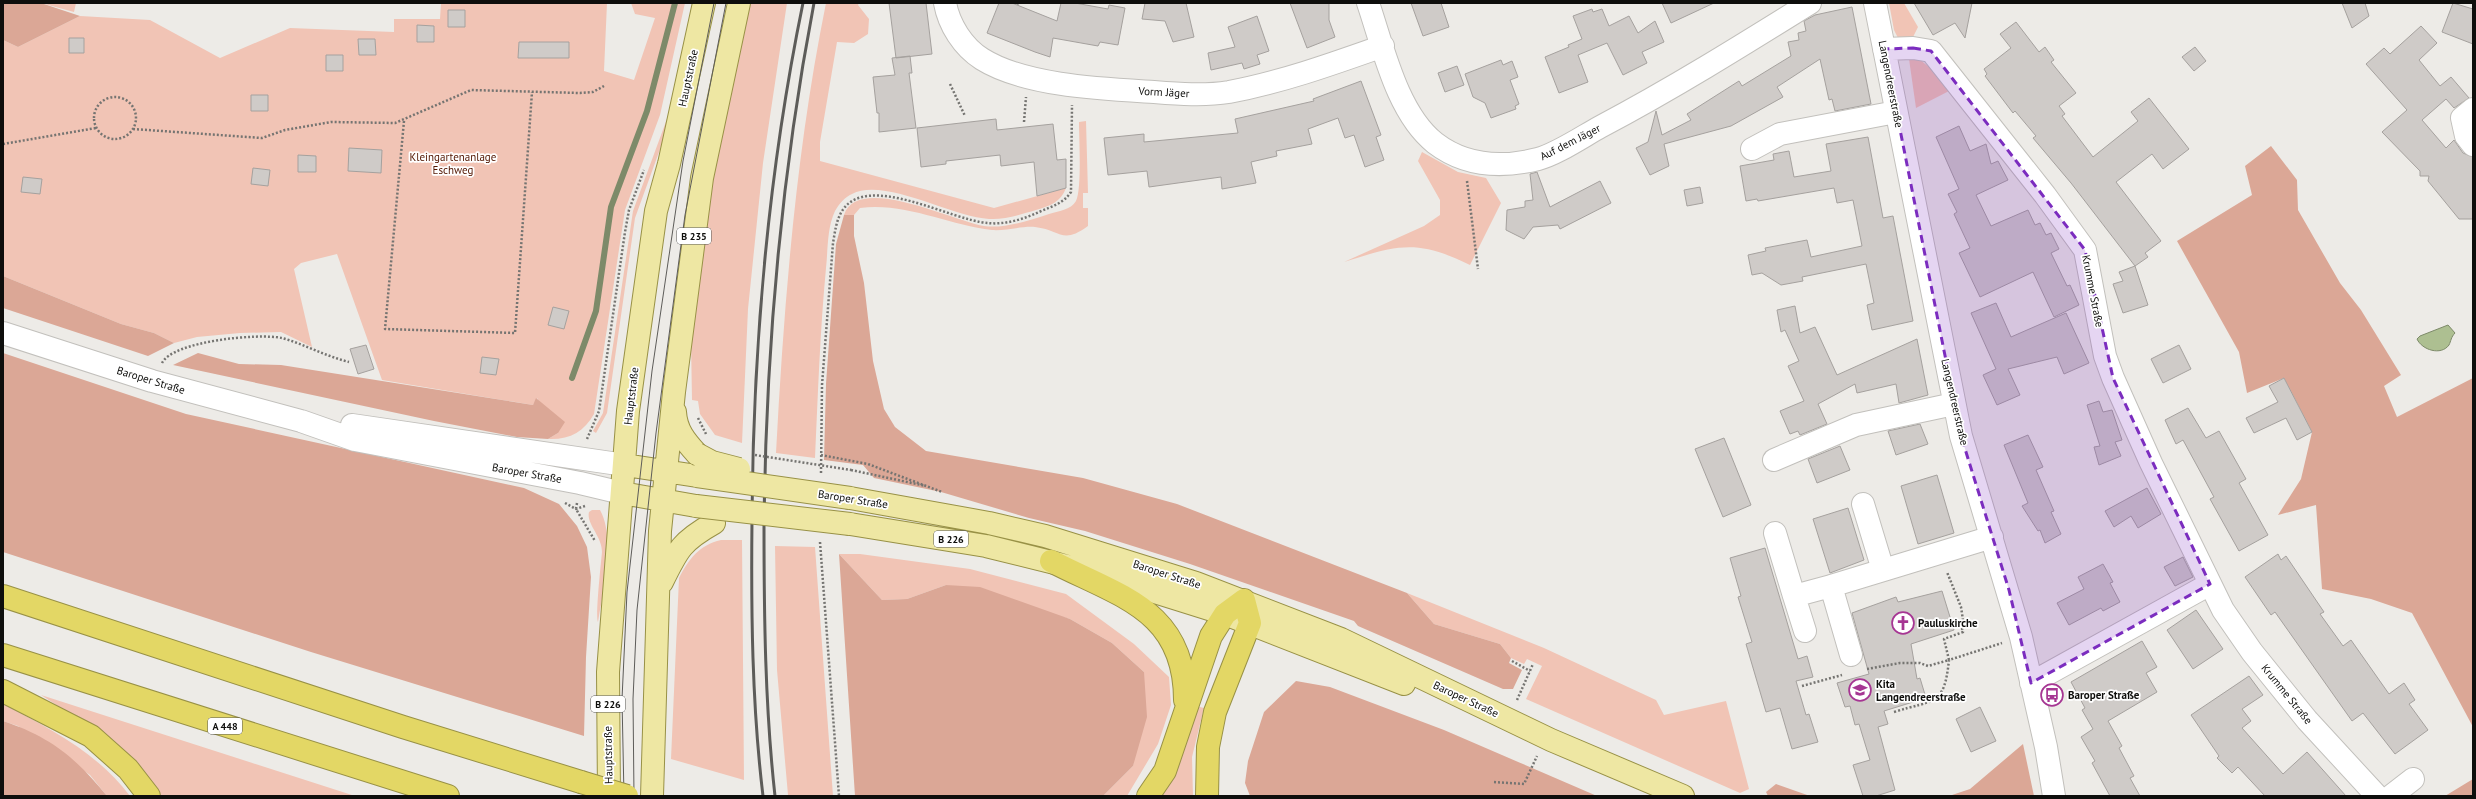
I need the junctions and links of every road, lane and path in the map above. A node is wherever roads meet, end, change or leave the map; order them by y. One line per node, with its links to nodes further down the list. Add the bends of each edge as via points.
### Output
1 (704, 3): 35 (main road, Hauptstraße, via 669,164 656,211 628,411)
2 (739, 3): 27 (main road, B 235, via 702,178)
3 (945, 3): 10 (street, Vorm Jäger, via 956,31 965,45 991,64 1027,76)
4 (1368, 3): 7 (street, Auf dem Jäger)
5 (1810, 3): 22 (street, Auf dem Jäger, via 1659,96 1540,159 1511,164 1486,164)
6 (1875, 3): 8 (street, Langendreerstraße)
7 (1383, 46): 10 (street, Vorm Jäger, via 1289,79 1221,93 1187,94 1095,89); 22 (street, Auf dem Jäger, via 1410,115 1434,142)
8 (1884, 49): 14 (street, Langendreerstraße); 49 (street, Krumme Straße, via 1913,48 1931,51 2045,195 2085,250 2106,356 2113,378)
9 (950, 84): 15 (path)
10 (1073, 85): 34 (path, via 1071,192 1066,200 1059,204 1018,220 990,224 881,195 857,198 842,210 837,220 833,243 822,385 821,454)
11 (604, 86): 12 (path, via 589,93)
12 (532, 92): 16 (path, via 471,90); 16 (path, via 515,333 385,329)
13 (2473, 110): 20 (street, via 2462,118 2464,131)
14 (1896, 112): 21 (street, via 1780,134); 28 (street, Langendreerstraße)
15 (965, 116)
16 (404, 121): 18 (path, via 331,122 286,130 262,138)
17 (96, 128): 18 (path, via 104,136 116,139); 18 (path, via 96,108 103,101 116,97 129,102 134,110 136,119); 19 (path)
18 (133, 129)
19 (3, 144)
20 (2473, 145)
21 (1752, 149)
22 (1465, 159): 23 (path)
23 (1478, 269)
24 (3, 333): 26 (street, Baroper Straße)
25 (348, 362): 26 (path, via 282,338 222,339 179,349 164,358)
26 (152, 381): 30 (street, Baroper Straße)
27 (674, 392): 31 (main road, B 226, via 676,425 686,442); 36 (main road, B 235)
28 (1954, 404): 33 (street, via 1856,425); 44 (street, Langendreerstraße, via 1961,436)
29 (698, 418): 31 (path, bridge)
30 (301, 421): 35 (street, Baroper Straße, via 358,425); 39 (street, Baroper Straße, via 355,440)
31 (704, 447): 37 (main road, Baroper Straße / B 226, bridge, via 712,462 741,470)
32 (754, 455): 38 (path, bridge, via 851,470)
33 (1774, 460)
34 (868, 464)
35 (625, 465): 36 (main road, Baroper Straße / B 226); 39 (main road, Hauptstraße / B 226)
36 (666, 471): 37 (main road, Baroper Straße / B 226, bridge); 40 (main road, B 235)
37 (759, 484): 54 (main road, Baroper Straße / B 226, bridge, via 989,523 1045,536 1196,582)
38 (938, 489)
39 (622, 493): 40 (main road, Baroper Straße / B 226); 76 (main road, Hauptstraße / B 226, via 608,672)
40 (663, 501): 42 (main road, Baroper Straße / B 226, bridge); 51 (main road, B 226)
41 (1863, 504): 48 (street)
42 (757, 513): 47 (main road, Baroper Straße / B 226, bridge, via 850,524 986,546); 51 (main road, Baroper Straße / B 226, via 714,523 684,542 675,554)
43 (1775, 533): 53 (street)
44 (1992, 537): 46 (street); 58 (street, Langendreerstraße)
45 (820, 552): 79 (path)
46 (1941, 552): 48 (street); 60 (path, via 1948,578 1961,606 1960,621 1963,632 1944,639)
47 (1051, 561): 55 (main road, Baroper Straße / B 226); 68 (highway, via 1117,593 1143,608 1154,619 1173,642 1181,660 1185,682)
48 (1883, 570): 50 (street)
49 (2210, 584): 65 (street); 84 (street, Krumme Straße, via 2252,652 2307,720)
50 (1831, 586): 53 (street); 63 (street)
51 (658, 590): 78 (main road, B 226)
52 (3, 596): 77 (highway, bridge, via 330,703)
53 (1794, 596): 57 (street)
54 (1244, 600): 55 (highway); 56 (highway); 70 (main road, Baroper Straße, via 1341,639)
55 (1225, 614): 56 (main road, Baroper Straße / B 226); 68 (highway, via 1211,636)
56 (1250, 623): 71 (main road, Baroper Straße); 81 (highway, via 1215,712 1208,747)
57 (1805, 631)
58 (2021, 637): 60 (path); 65 (street, Langendreerstraße)
59 (3, 655): 75 (highway, A 448)
60 (1948, 660): 63 (path, via 1928,666 1920,663); 69 (path, via 1944,690 1937,699)
61 (1512, 661): 64 (path)
62 (1533, 664): 64 (path)
63 (1854, 666): 66 (path)
64 (1530, 670): 70 (path)
65 (2031, 683): 83 (street, Langendreerstraße)
66 (1802, 686)
67 (3, 691): 74 (highway, via 91,736 128,769)
68 (1185, 711): 80 (highway, via 1165,771)
69 (1894, 712)
70 (1508, 719): 71 (main road, Baroper Straße)
71 (1548, 739): 73 (path, via 1524,784); 82 (main road, Baroper Straße)
72 (2413, 779): 85 (street)
73 (1494, 782)
74 (149, 796)
75 (448, 796)
76 (609, 796)
77 (627, 796)
78 (652, 796)
79 (838, 796)
80 (1148, 796)
81 (1207, 796)
82 (1683, 796)
83 (2054, 796)
84 (2376, 796)
85 (2391, 796)

